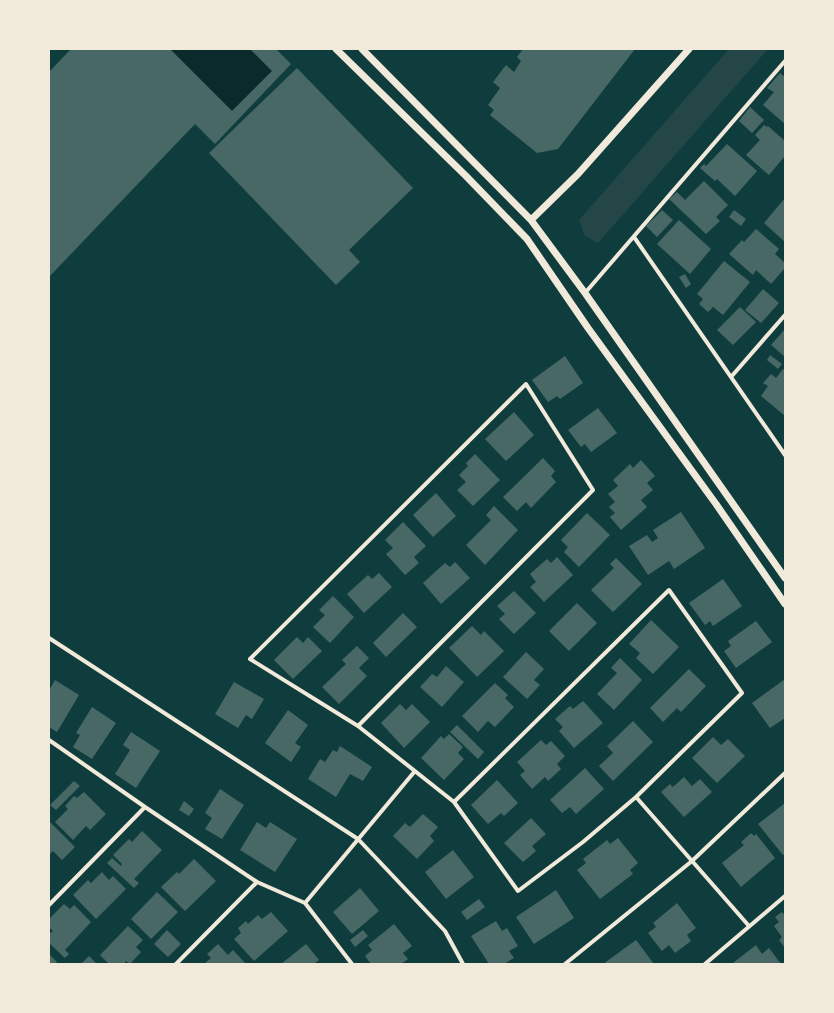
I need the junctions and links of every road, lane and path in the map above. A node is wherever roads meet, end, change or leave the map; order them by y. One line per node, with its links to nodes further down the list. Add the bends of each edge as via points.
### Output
1 (336, 49): 12 (street, via 527,239)
2 (362, 49): 5 (street)
3 (689, 49): 5 (street, via 578,174)
4 (785, 61): 6 (street)
5 (531, 220): 7 (street)
6 (634, 237): 7 (street); 9 (street)
7 (585, 293): 11 (street)
8 (785, 315): 9 (street)
9 (731, 377): 10 (street)
10 (785, 455)
11 (785, 578)
12 (785, 604)
13 (49, 638): 21 (street)
14 (358, 726): 14 (street, via 250,659 526,384 593,490); 16 (street)
15 (49, 740): 20 (street)
16 (415, 771): 19 (street); 21 (street)
17 (785, 773): 22 (street)
18 (636, 797): 19 (street, via 583,842 518,891); 19 (street, via 742,693 669,590); 22 (street)
19 (454, 802)
20 (145, 807): 23 (street); 26 (street)
21 (358, 840): 25 (street); 30 (street, via 445,931)
22 (692, 861): 27 (street); 31 (street)
23 (257, 882): 25 (street); 28 (street)
24 (785, 896): 27 (street)
25 (305, 903): 29 (street)
26 (49, 905)
27 (749, 926): 32 (street)
28 (176, 964)
29 (352, 964)
30 (463, 964)
31 (565, 964)
32 (705, 964)

